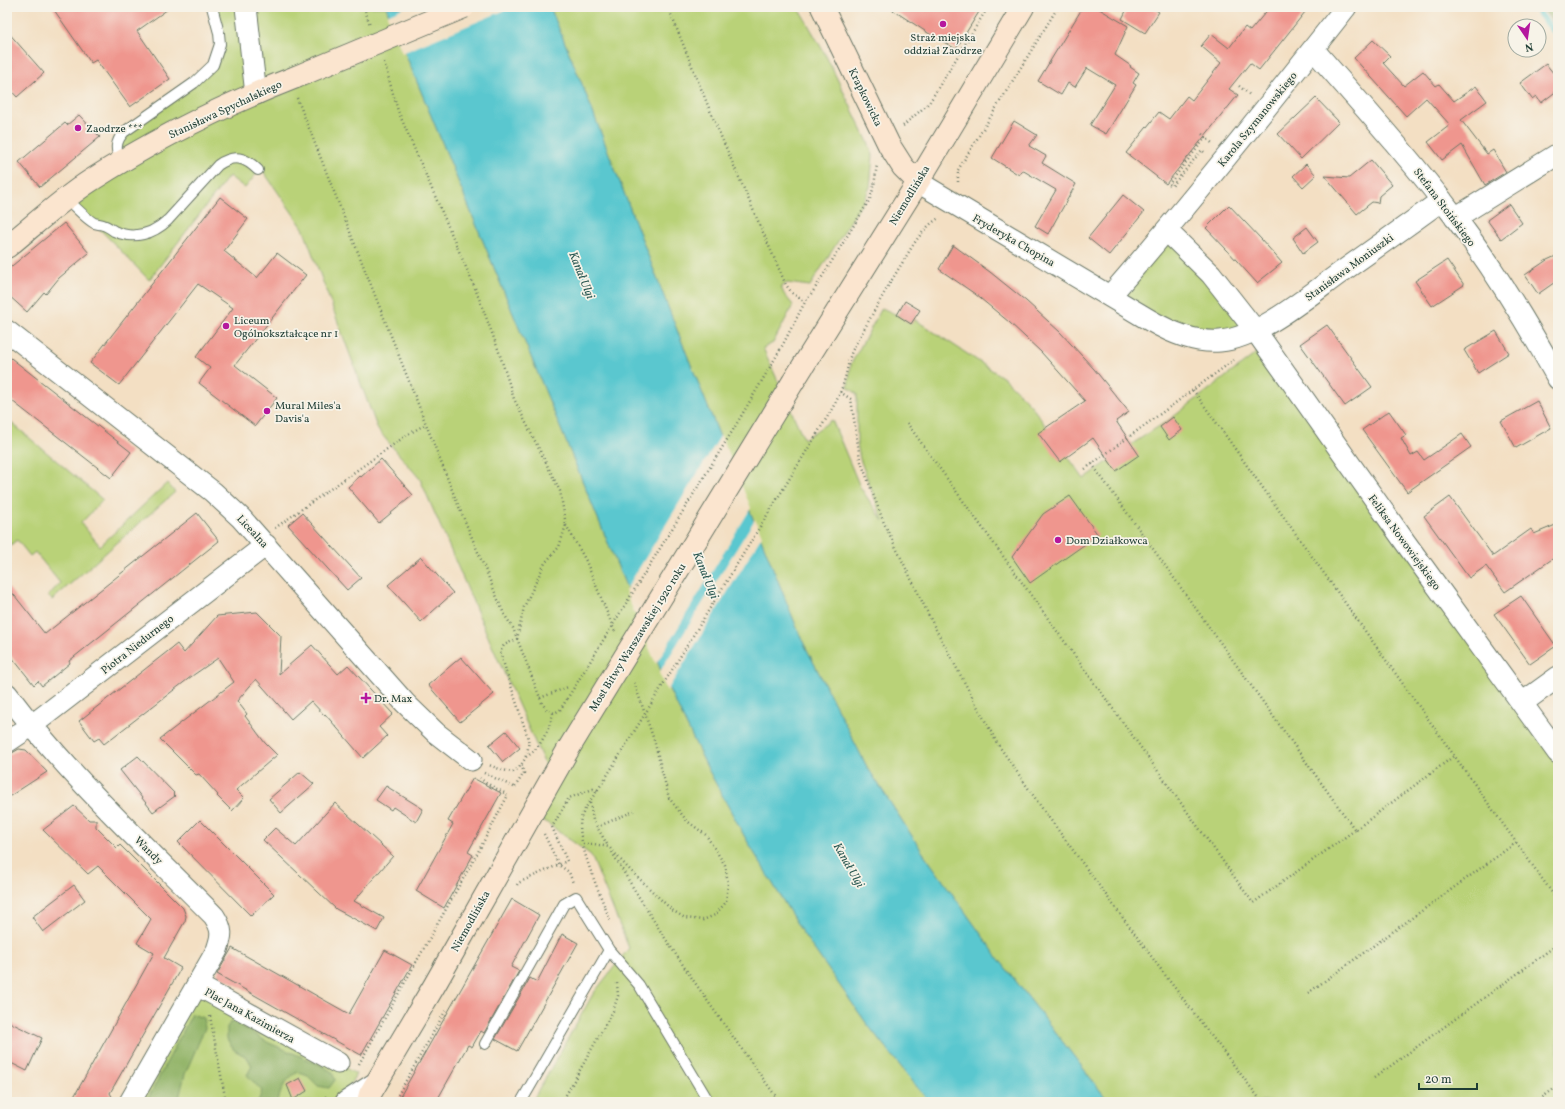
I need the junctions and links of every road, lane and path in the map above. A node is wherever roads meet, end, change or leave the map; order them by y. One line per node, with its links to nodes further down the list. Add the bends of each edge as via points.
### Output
1 (212, 7): 24 (lane, via 220,44 213,65 194,83 124,132 119,138 116,152)
2 (246, 7): 16 (street)
3 (364, 7): 11 (path)
4 (464, 7): 14 (main road, Stanisława Spychalskiego, bridge)
5 (668, 7): 34 (path, via 786,285)
6 (822, 7): 20 (main road, Krapkowicka)
7 (988, 7): 20 (path, via 929,103 906,122)
8 (1023, 7): 26 (main road, Niemodlińska)
9 (1058, 7): 29 (path, via 958,170 958,187)
10 (1346, 7): 12 (street, Karola Szymanowskiego)
11 (372, 29)
12 (1313, 49): 28 (street, Stefana Stoińskiego); 31 (street, Karola Szymanowskiego)
13 (382, 58): 46 (path, via 398,111 475,288 514,399 560,491)
14 (293, 78): 16 (main road, Stanisława Spychalskiego); 43 (path)
15 (1239, 86): 17 (path)
16 (256, 94): 24 (main road, Stanisława Spychalskiego, via 174,132)
17 (1256, 100)
18 (1202, 134): 19 (path)
19 (1206, 137): 21 (path); 22 (path, via 1169,184 1172,186)
20 (889, 145): 26 (main road, Krapkowicka, via 903,167); 34 (path, via 877,162 870,199)
21 (1214, 146)
22 (1202, 150)
23 (1558, 154): 30 (street)
24 (121, 162): 27 (main road, Stanisława Spychalskiego)
25 (258, 170): 27 (lane, via 241,158 225,160 160,227 139,235 129,235 94,223)
26 (918, 182): 29 (street, Fryderyka Chopina); 39 (main road, Niemodlińska)
27 (66, 199): 32 (main road, Stanisława Spychalskiego)
28 (1442, 200): 30 (street, Stefana Stoińskiego); 35 (street, Stanisława Moniuszki, via 1279,317)
29 (950, 202): 33 (street, Fryderyka Chopina); 41 (path, via 943,214 920,233 892,279 851,354)
30 (1455, 218): 38 (street, Stefana Stoińskiego, via 1513,304)
31 (1167, 231): 33 (street, Karola Szymanowskiego); 35 (street, Feliksa Nowowiejskiego, via 1211,274)
32 (7, 247)
33 (1110, 296): 35 (street, Stanisława Moniuszki, via 1151,322 1196,340 1237,339)
34 (805, 302): 56 (path, bridge, via 733,430 567,699 560,710)
35 (1255, 330): 55 (street, Feliksa Nowowiejskiego)
36 (7, 331): 47 (street, Licealna, via 213,492)
37 (1237, 358): 40 (path)
38 (1558, 380)
39 (794, 382): 59 (main road, Most Bitwy Warszawskiej 1920 roku, bridge)
40 (1193, 390): 44 (path); 61 (path)
41 (840, 392): 65 (path, bridge, via 817,434); 98 (path, via 851,399 860,459 884,523 932,624 997,743 1168,979)
42 (906, 423): 69 (path, via 1253,903)
43 (426, 424): 47 (path, via 407,435); 49 (path)
44 (1092, 464): 45 (path); 69 (path)
45 (1085, 469)
46 (566, 525): 48 (path, via 586,561); 49 (path, via 559,547 545,563 524,607)
47 (263, 541): 57 (street, Piotra Niedurnego, via 163,624); 64 (street, Licealna, via 405,702 436,733)
48 (616, 633)
49 (517, 639): 54 (path); 62 (path, via 504,645 500,652 528,738 529,749)
50 (632, 676): 73 (path, via 654,740 669,798 687,821 706,835 725,865 728,883 726,902 715,915 703,920 685,918 666,905)
51 (1558, 677): 55 (street)
52 (568, 687): 54 (path)
53 (7, 694): 57 (street)
54 (540, 698): 56 (path, via 547,710)
55 (1522, 703): 60 (street, Feliksa Nowowiejskiego)
56 (553, 713): 62 (path, via 551,724 535,750)
57 (31, 726): 58 (street, Piotra Niedurnego); 81 (street, Wandy, via 70,770 221,926 221,938)
58 (7, 742)
59 (569, 748): 88 (main road, Niemodlińska)
60 (1558, 753)
61 (1454, 756): 69 (path); 71 (path)
62 (525, 757): 63 (path)
63 (521, 764): 64 (path, via 510,773 492,767); 64 (path, via 524,773 516,788)
64 (479, 768): 85 (path, via 486,783 508,795 366,1052)
65 (598, 791): 66 (path); 74 (path, via 593,789 569,798 552,827 567,861)
66 (590, 802): 68 (path, via 591,814); 72 (path, via 580,823)
67 (634, 811): 68 (path)
68 (597, 827): 73 (path)
69 (1355, 830)
70 (544, 834): 74 (path)
71 (1517, 842): 77 (path); 82 (path)
72 (583, 844): 73 (path); 78 (path)
73 (609, 847): 97 (path, via 662,934)
74 (559, 865): 75 (path, via 518,883); 76 (path, via 569,872)
75 (514, 890)
76 (576, 897): 80 (lane); 84 (lane, via 564,904)
77 (1558, 901)
78 (610, 923)
79 (1558, 944): 86 (path)
80 (612, 954): 94 (lane); 95 (path, via 618,996 613,1011); 96 (lane, via 639,985)
81 (201, 988): 85 (street, Plac Jana Kazimierza); 90 (street, Plac Jana Kazimierza); 91 (path)
82 (1308, 993)
83 (448, 1006): 93 (path)
84 (484, 1044)
85 (346, 1066)
86 (1374, 1078)
87 (1558, 1086): 99 (path)
88 (370, 1095): 89 (street)
89 (338, 1098): 92 (path)
90 (130, 1102)
91 (226, 1102)
92 (319, 1102)
93 (394, 1102)
94 (521, 1102)
95 (562, 1102)
96 (709, 1102)
97 (780, 1102)
98 (1262, 1102)
99 (1536, 1102)

